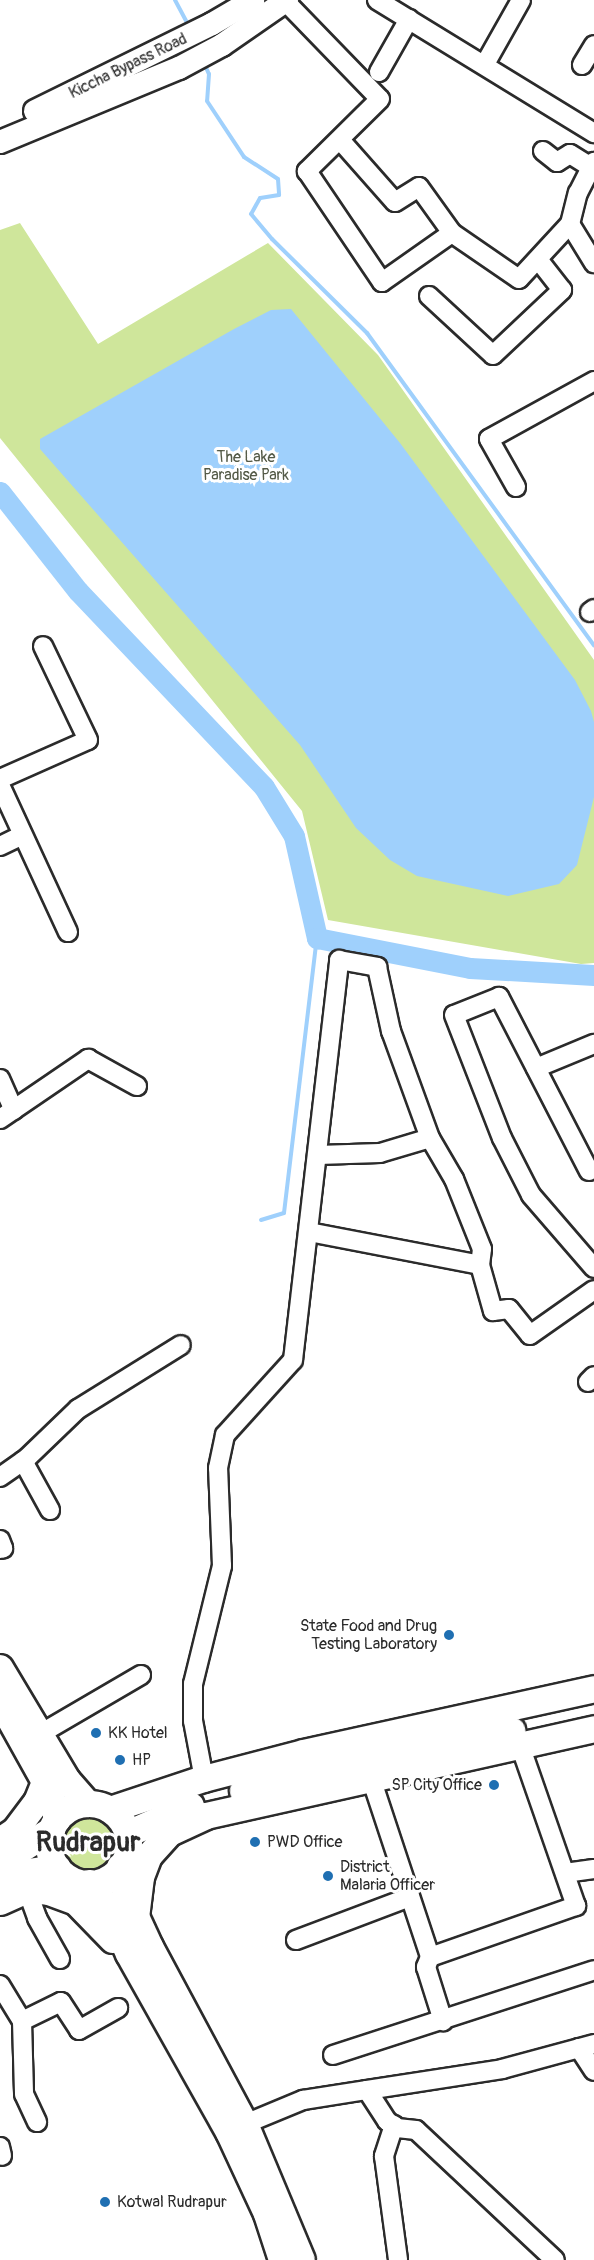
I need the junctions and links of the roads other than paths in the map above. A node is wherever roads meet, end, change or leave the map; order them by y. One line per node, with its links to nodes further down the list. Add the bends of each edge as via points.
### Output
1 (252, 0): 10 (main road, Kiccha Bypass Road, via 50,105)
2 (376, 0): 5 (street)
3 (521, 0): 7 (street)
4 (286, 1): 12 (street, via 312,34 380,99); 13 (main road, via 222,45 179,68)
5 (409, 19): 7 (street); 9 (street)
6 (594, 45): 8 (street)
7 (485, 64): 11 (street)
8 (582, 65)
9 (379, 72)
10 (0, 125)
11 (594, 133)
12 (340, 141): 17 (street, via 395,202 419,187); 17 (street, via 307,171 382,282)
13 (0, 142)
14 (543, 151): 15 (street, via 557,162 570,154)
15 (593, 165): 16 (street)
16 (570, 224): 18 (street); 19 (street)
17 (452, 233): 18 (street, via 519,279)
18 (538, 259): 20 (street, via 562,290 493,355)
19 (594, 263)
20 (429, 296)
21 (594, 381): 22 (street, via 489,439)
22 (516, 487)
23 (43, 646): 24 (street, via 88,740)
24 (0, 779)
25 (0, 786): 26 (street)
26 (23, 835): 27 (street); 28 (street)
27 (0, 846)
28 (68, 932)
29 (594, 1044): 30 (street)
30 (536, 1068): 36 (street); 39 (street, via 499,997 454,1015 502,1138 531,1194)
31 (0, 1079): 33 (street)
32 (137, 1086): 33 (street, via 88,1059)
33 (7, 1115)
34 (430, 1138): 35 (street, via 380,1153); 35 (street, via 391,1031 376,967 339,960); 38 (street, via 454,1179 482,1249)
35 (318, 1155): 37 (street)
36 (589, 1172)
37 (309, 1232): 38 (street); 56 (street, via 293,1360 225,1435 218,1468 222,1566 193,1684 193,1721)
38 (480, 1265): 40 (street, via 493,1311 509,1309 530,1335)
39 (594, 1268)
40 (594, 1290)
41 (181, 1346): 42 (street, via 78,1409)
42 (23, 1461): 43 (street); 44 (street)
43 (0, 1477)
44 (50, 1510)
45 (0, 1540): 46 (street)
46 (0, 1550)
47 (0, 1668): 53 (highway)
48 (141, 1675): 53 (street)
49 (594, 1689): 56 (highway)
50 (0, 1701): 57 (highway)
51 (594, 1712): 54 (highway)
52 (594, 1729): 54 (highway)
53 (40, 1734): 58 (highway, via 55,1743); 58 (highway, via 67,1780)
54 (518, 1738): 55 (highway); 66 (street)
55 (368, 1771): 60 (highway, via 214,1799); 70 (street); 72 (highway, via 206,1816 170,1833 149,1856 141,1877)
56 (204, 1779): 58 (highway)
57 (45, 1782): 59 (highway); 61 (highway, via 37,1802 15,1831)
58 (110, 1805): 59 (highway, via 75,1806); 60 (highway)
59 (55, 1825): 62 (highway); 63 (highway, via 49,1847)
60 (128, 1834): 64 (highway, via 129,1847)
61 (0, 1841)
62 (0, 1863)
63 (57, 1868): 67 (highway, via 69,1879); 68 (highway, via 28,1872)
64 (120, 1868): 67 (highway, via 107,1879); 72 (highway)
65 (594, 1869): 66 (street)
66 (565, 1874): 75 (street, via 576,1906)
67 (89, 1883): 74 (highway, via 107,1906)
68 (0, 1885)
69 (27, 1890): 71 (highway); 74 (highway, via 76,1902); 76 (street, via 37,1918)
70 (410, 1897): 73 (street); 75 (street)
71 (0, 1902)
72 (136, 1918): 88 (highway)
73 (296, 1940)
74 (129, 1954): 88 (highway)
75 (430, 1957): 81 (street, via 426,1967)
76 (60, 1959)
77 (594, 1970): 81 (street)
78 (0, 1985): 80 (street)
79 (118, 2008): 80 (street, via 80,2030 61,2002)
80 (22, 2021): 86 (street, via 24,2094)
81 (443, 2021): 83 (street)
82 (586, 2046): 84 (street); 85 (street, via 502,2069)
83 (333, 2055)
84 (594, 2071)
85 (367, 2090): 87 (street); 88 (street, via 303,2100)
86 (37, 2122)
87 (394, 2126): 91 (street, via 384,2156); 92 (street, via 416,2130)
88 (237, 2128): 89 (highway); 90 (highway)
89 (282, 2260)
90 (302, 2260)
91 (398, 2260)
92 (555, 2260)

